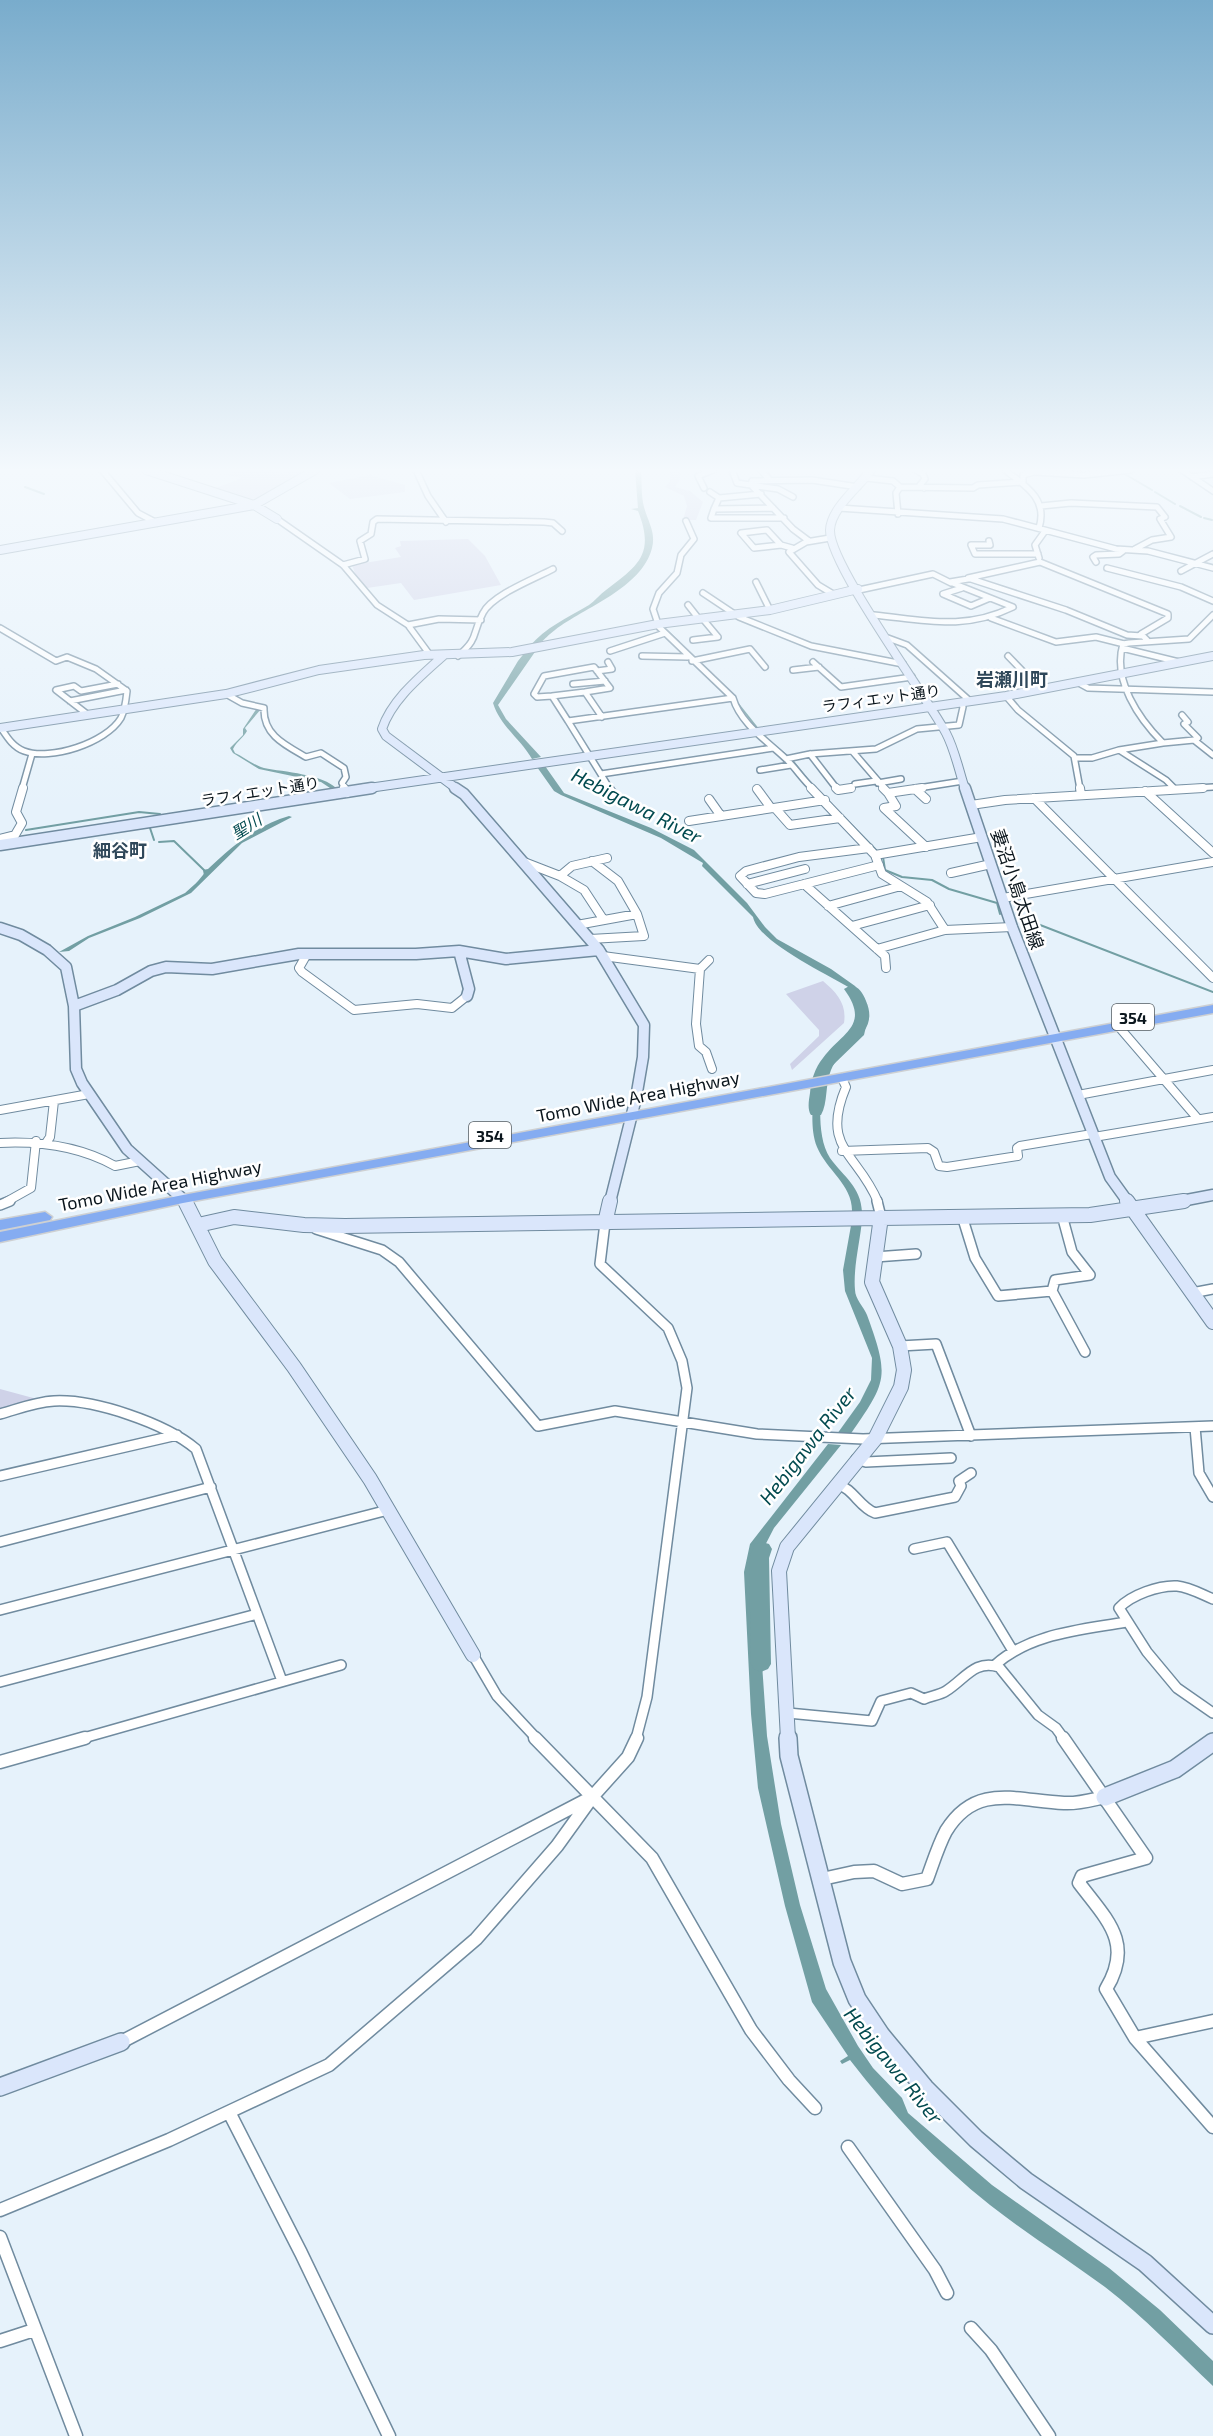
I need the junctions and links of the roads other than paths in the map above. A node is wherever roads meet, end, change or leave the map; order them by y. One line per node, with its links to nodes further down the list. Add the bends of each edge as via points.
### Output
1 (358, 584): 27 (street, via 377,605)
2 (524, 584): 25 (street, via 499,596 483,612)
3 (667, 584): 26 (street, via 653,609)
4 (757, 584): 19 (street)
5 (817, 584): 15 (street)
6 (854, 584): 13 (street, 妻沼小島太田線)
7 (888, 584): 13 (street)
8 (952, 584): 12 (street)
9 (983, 584): 31 (street)
10 (1093, 584): 31 (street, via 1168,614 1168,618 1141,634)
11 (1168, 584): 17 (street)
12 (962, 588): 16 (street); 16 (street, via 943,594 971,606)
13 (858, 590): 15 (street); 21 (street, 妻沼小島太田線)
14 (703, 593): 20 (street, via 711,602)
15 (833, 594): 19 (street)
16 (990, 598): 23 (street, via 1013,606)
17 (1213, 601)
18 (688, 605): 24 (street)
19 (770, 610): 20 (street)
20 (737, 614): 24 (street); 45 (street, via 811,646)
21 (874, 615): 23 (street, via 953,625); 30 (street, 妻沼小島太田線)
22 (1213, 615): 31 (street, via 1189,639)
23 (991, 618): 33 (street, via 1056,642 1096,637)
24 (701, 619): 26 (street); 32 (street, via 718,637)
25 (481, 620): 27 (street, via 439,619); 37 (street, via 473,642)
26 (658, 624): 29 (street); 37 (street, via 518,651)
27 (408, 625): 35 (street)
28 (0, 628): 54 (street, via 57,661 67,657)
29 (665, 633): 34 (street); 41 (street)
30 (888, 638): 45 (street, 妻沼小島太田線); 66 (street, via 907,645)
31 (1145, 638): 33 (street)
32 (693, 640)
33 (1123, 646): 44 (street); 50 (street)
34 (610, 651)
35 (430, 655): 36 (street); 61 (street, via 310,672)
36 (444, 655): 37 (street); 89 (street, via 411,686 386,717 382,729)
37 (458, 656)
38 (642, 656): 41 (street)
39 (1008, 656): 56 (street)
40 (1213, 656): 44 (street, ラフィエット通り)
41 (690, 659): 46 (street, via 750,649); 64 (street)
42 (608, 662): 49 (street, via 612,669)
43 (813, 662): 47 (street)
44 (1179, 662): 50 (street, ラフィエット通り)
45 (903, 663): 51 (street, 妻沼小島太田線)
46 (765, 667)
47 (819, 667): 48 (street); 51 (street, via 841,687)
48 (794, 670)
49 (597, 671): 52 (street); 62 (street, via 589,667 544,676 534,694)
50 (1124, 673): 53 (street, ラフィエット通り); 57 (street)
51 (912, 677): 67 (street, 妻沼小島太田線)
52 (605, 681): 55 (street); 59 (street, via 610,688)
53 (1077, 682): 56 (street, ラフィエット通り); 57 (street, via 1088,688)
54 (118, 684): 58 (street); 65 (street, via 81,691 74,686 56,690)
55 (573, 684)
56 (1041, 689): 63 (street, ラフィエット通り)
57 (1126, 689): 60 (street); 77 (street, via 1138,716)
58 (126, 690): 65 (street); 68 (street)
59 (585, 692): 62 (street); 71 (street)
60 (1213, 692)
61 (226, 694): 68 (street); 99 (street, via 264,708 265,725 274,738 306,757 321,753 344,768 346,777 342,783)
62 (552, 696): 72 (street)
63 (1006, 696): 66 (street, ラフィエット通り); 85 (street)
64 (733, 698): 71 (street); 75 (street)
65 (70, 701): 69 (street)
66 (965, 702): 67 (street, ラフィエット通り); 73 (street, via 959,725)
67 (932, 706): 73 (street, 妻沼小島太田線); 75 (street, ラフィエット通り)
68 (125, 708): 69 (street); 81 (street, via 118,722 85,745)
69 (87, 714): 74 (street)
70 (1182, 715): 76 (street, via 1198,738)
71 (602, 717): 72 (street)
72 (568, 721): 83 (street)
73 (943, 727): 80 (street, via 917,729 876,750); 91 (street, 妻沼小島太田線)
74 (0, 728): 81 (street, via 20,750)
75 (755, 731): 78 (street); 83 (street, ラフィエット通り)
76 (1194, 740): 77 (street); 84 (street)
77 (1163, 743): 79 (street)
78 (773, 748): 86 (street); 88 (street)
79 (1119, 750): 85 (street); 96 (street)
80 (853, 752): 82 (street); 92 (street)
81 (32, 754): 114 (street, via 16,812 22,823 15,835)
82 (810, 754): 86 (street); 97 (street)
83 (589, 755): 88 (street); 89 (street, ラフィエット通り)
84 (1213, 755)
85 (1076, 758): 103 (street)
86 (789, 762): 87 (street); 100 (street)
87 (760, 770)
88 (601, 774): 102 (street)
89 (442, 777): 99 (street, ラフィエット通り); 122 (street, via 464,794)
90 (901, 779): 92 (street)
91 (963, 781): 95 (street); 108 (street, 妻沼小島太田線)
92 (878, 782): 97 (street); 101 (street)
93 (1213, 787): 96 (street)
94 (758, 789): 109 (street)
95 (915, 789): 101 (street); 106 (street)
96 (1176, 789): 98 (street)
97 (838, 790): 100 (street)
98 (1145, 791): 103 (street); 118 (street)
99 (347, 793): 115 (street, ラフィエット通り)
100 (816, 793): 107 (street)
101 (888, 794): 116 (street, via 896,806 884,808)
102 (614, 795)
103 (1081, 795): 104 (street)
104 (1034, 798): 108 (street); 130 (street)
105 (709, 799): 110 (street)
106 (926, 799)
107 (825, 800): 109 (street); 111 (street)
108 (971, 805): 113 (street, 妻沼小島太田線)
109 (773, 808): 110 (street); 111 (street, via 790,825)
110 (721, 816): 112 (street)
111 (840, 818): 117 (street)
112 (689, 821)
113 (982, 837): 116 (street); 125 (street, 妻沼小島太田線)
114 (0, 838)
115 (0, 845)
116 (926, 847): 119 (street)
117 (869, 848): 119 (street); 121 (street)
118 (1213, 853)
119 (875, 855): 126 (street)
120 (607, 858): 123 (street)
121 (792, 859): 127 (street); 132 (street, via 742,872 740,876)
122 (523, 861): 129 (street); 140 (street)
123 (592, 861): 129 (street, via 572,866); 138 (street, via 618,880)
124 (1213, 862): 130 (street)
125 (991, 864): 128 (street); 135 (street, 妻沼小島太田線)
126 (879, 865): 131 (street); 134 (street, via 882,874)
127 (805, 869): 131 (street); 132 (street)
128 (951, 873)
129 (560, 876): 139 (street, via 584,890)
130 (1114, 879): 135 (street); 153 (street)
131 (818, 880): 133 (street)
132 (747, 884): 133 (street, via 760,894)
133 (804, 884): 137 (street)
134 (901, 886): 136 (street); 137 (street)
135 (1003, 898): 142 (street, 妻沼小島太田線)
136 (930, 905): 141 (street); 144 (street)
137 (828, 906): 141 (street)
138 (637, 914): 139 (street); 145 (street, via 644,936)
139 (603, 919): 140 (street)
140 (577, 925): 145 (street)
141 (852, 926): 146 (street)
142 (1012, 927): 144 (street); 159 (street, 妻沼小島太田線)
143 (0, 928): 156 (street, via 58,958 70,978)
144 (945, 930): 146 (street)
145 (590, 939): 148 (street)
146 (877, 949): 151 (street, via 887,960)
147 (459, 951): 148 (street, via 507,959); 149 (street); 154 (street, via 469,989)
148 (601, 953): 152 (street); 168 (street, via 644,1025 643,1057)
149 (307, 954): 154 (street, via 299,968 306,978 320,983 354,1010 417,1004 452,1008); 156 (street, via 212,969 166,967)
150 (709, 960): 152 (street)
151 (886, 968)
152 (700, 969): 160 (street, via 696,1024 699,1046 706,1052)
153 (1213, 978)
154 (467, 996)
155 (1213, 1002): 159 (highway, Tomo Wide Area Highway / 354)
156 (74, 1006): 164 (street, via 76,1069)
157 (1213, 1009): 158 (highway, Tomo Wide Area Highway / 354)
158 (1119, 1027): 159 (highway, Tomo Wide Area Highway / 354); 163 (street)
159 (1055, 1035): 162 (highway, Tomo Wide Area Highway / 354); 165 (street, 妻沼小島太田線)
160 (712, 1069)
161 (1213, 1070): 163 (street)
162 (842, 1075): 168 (highway, Tomo Wide Area Highway / 354); 175 (street, via 846,1087 837,1118)
163 (1164, 1079): 165 (street); 169 (street)
164 (89, 1094): 166 (street); 176 (street, via 127,1149)
165 (1078, 1095): 171 (street, 妻沼小島太田線)
166 (54, 1101): 167 (street); 174 (street)
167 (0, 1110)
168 (632, 1113): 178 (highway, Tomo Wide Area Highway / 354); 184 (street)
169 (1206, 1118): 170 (street); 171 (street)
170 (1213, 1126)
171 (1093, 1136): 175 (street, via 1020,1146 1018,1156 947,1167 939,1166 930,1148); 180 (street, 妻沼小島太田線, via 1110,1177)
172 (36, 1141): 173 (street); 174 (street); 179 (street, via 32,1149 33,1185 29,1191)
173 (0, 1143)
174 (46, 1143): 176 (street, via 99,1157 115,1166)
175 (842, 1151): 183 (street, via 871,1187)
176 (140, 1161): 178 (street)
177 (1213, 1195): 180 (street)
178 (180, 1196): 185 (highway, Tomo Wide Area Highway / 354); 186 (street); 188 (highway, Tomo Wide Area Highway / 354)
179 (0, 1205)
180 (1133, 1211): 182 (street); 193 (street, 妻沼小島太田線)
181 (962, 1216): 182 (street); 183 (street); 192 (street, via 968,1248 998,1296)
182 (1058, 1216): 192 (street, via 1063,1219 1072,1252 1090,1275 1055,1280)
183 (878, 1217): 184 (street); 190 (street)
184 (605, 1223): 187 (street); 198 (street, via 600,1264 659,1317 682,1361 687,1388)
185 (0, 1225)
186 (198, 1225): 187 (street, via 234,1217); 211 (street, via 215,1261 294,1367)
187 (304, 1225): 198 (street, via 382,1250 399,1262 538,1426 615,1411)
188 (0, 1237)
189 (916, 1254): 190 (street)
190 (875, 1257): 195 (street, via 874,1287)
191 (1213, 1289): 193 (street)
192 (1052, 1291): 196 (street)
193 (1192, 1293): 194 (street, 妻沼小島太田線)
194 (1213, 1322)
195 (900, 1346): 202 (street, via 936,1344); 203 (street, via 902,1387)
196 (1085, 1352)
197 (0, 1414): 201 (street, via 61,1401 154,1424)
198 (682, 1421): 203 (street, via 757,1434); 229 (street, via 647,1697 638,1736 621,1767)
199 (1195, 1426): 200 (street); 202 (street); 210 (street, via 1198,1471)
200 (1213, 1426)
201 (177, 1434): 207 (street); 209 (street, via 196,1449)
202 (971, 1436): 203 (street)
203 (869, 1439): 205 (street)
204 (951, 1458): 205 (street, via 866,1462)
205 (856, 1459): 208 (street)
206 (971, 1473): 208 (street, via 959,1480 961,1486 956,1497 875,1513 843,1485)
207 (0, 1476)
208 (836, 1484): 225 (street, via 791,1540 781,1561)
209 (211, 1487): 212 (street); 214 (street)
210 (1213, 1497)
211 (388, 1510): 214 (street); 220 (street)
212 (0, 1542)
213 (914, 1548): 219 (street, via 947,1542)
214 (236, 1551): 216 (street); 217 (street)
215 (1213, 1599): 218 (street, via 1178,1586 1142,1594 1119,1608)
216 (0, 1610)
217 (258, 1614): 223 (street); 224 (street)
218 (1126, 1622): 219 (street, via 1055,1635); 226 (street, via 1177,1688)
219 (1013, 1651): 222 (street)
220 (472, 1655): 229 (street, via 497,1696)
221 (341, 1665): 223 (street)
222 (995, 1665): 225 (street, via 966,1672 946,1691 924,1699 911,1693 881,1701 872,1721); 230 (street, via 1038,1715 1056,1728)
223 (282, 1681): 228 (street)
224 (0, 1683)
225 (788, 1713): 231 (street, via 789,1756)
226 (1213, 1713)
227 (1213, 1742): 230 (street, via 1166,1776)
228 (0, 1762)
229 (593, 1796): 234 (street); 236 (street, via 652,1858 751,2030); 237 (street, via 557,1846 476,1939 329,2066)
230 (1105, 1797): 231 (street, via 1060,1803 1007,1795 990,1797 963,1811 946,1832 927,1879 914,1885 899,1884 876,1871 854,1871); 233 (street, via 1146,1858 1082,1876 1078,1883 1118,1936 1121,1951 1115,1977 1106,1989)
231 (822, 1879): 243 (street, via 842,1962 857,1999 925,2088 976,2139 1138,2257)
232 (1213, 2021): 233 (street)
233 (1135, 2038): 238 (street)
234 (121, 2042): 235 (street)
235 (0, 2087)
236 (815, 2108)
237 (230, 2114): 240 (street); 248 (street)
238 (1213, 2127)
239 (848, 2147): 242 (street)
240 (0, 2210)
241 (0, 2237): 245 (street)
242 (947, 2293)
243 (1213, 2325)
244 (971, 2328): 249 (street, via 991,2350)
245 (34, 2330): 246 (street); 247 (street)
246 (0, 2341)
247 (76, 2436)
248 (389, 2436)
249 (1049, 2436)

